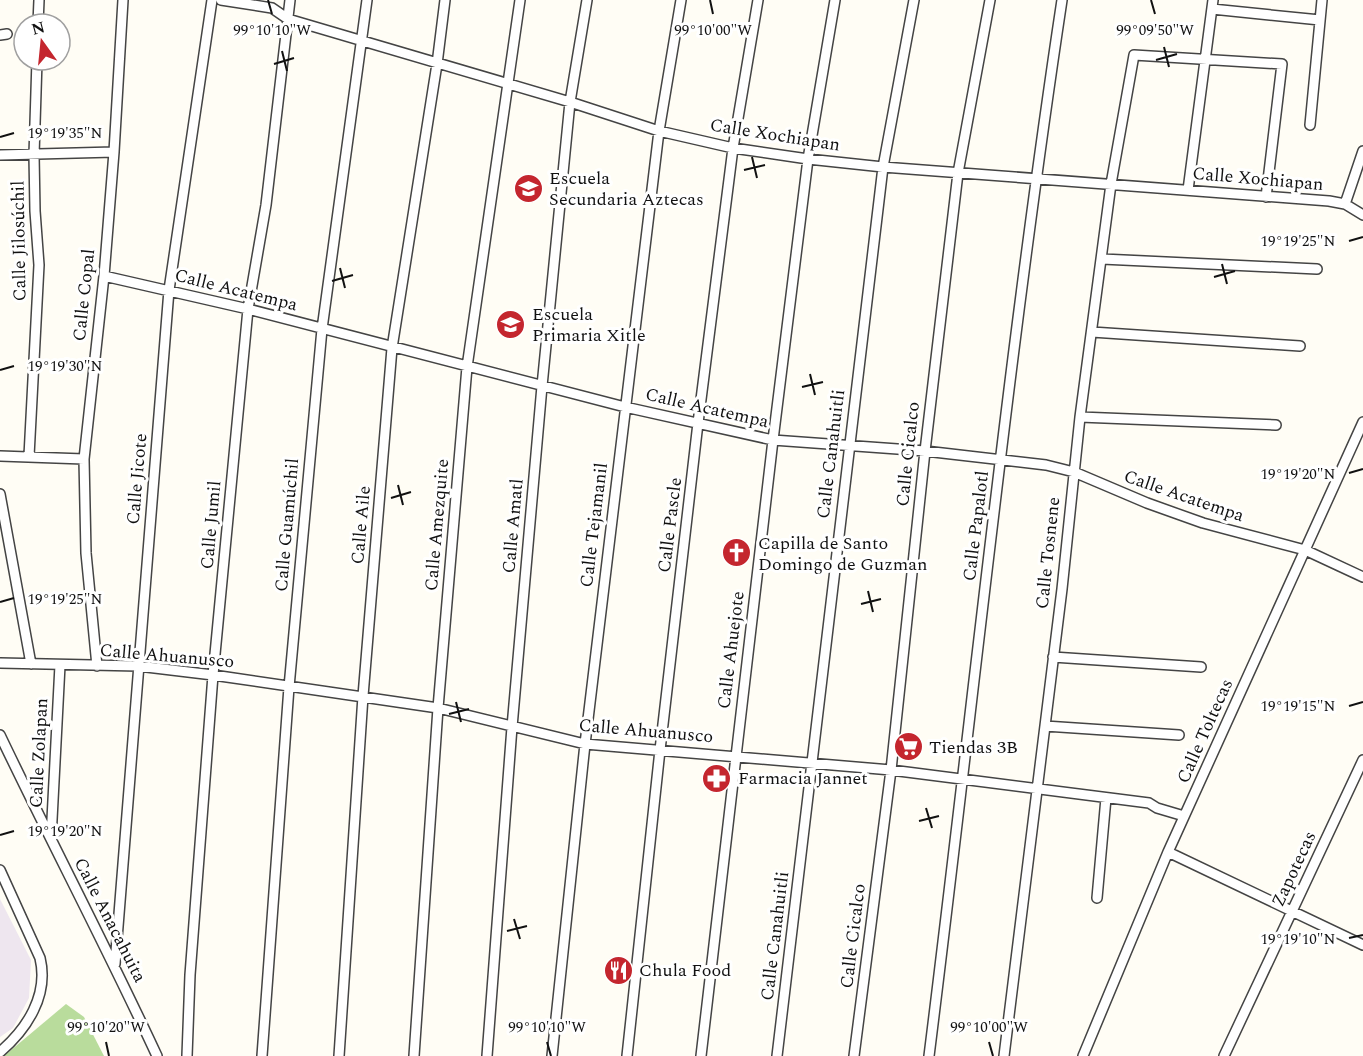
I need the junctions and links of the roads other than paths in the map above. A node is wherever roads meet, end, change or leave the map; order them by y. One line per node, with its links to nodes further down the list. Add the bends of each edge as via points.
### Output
1 (123, 0): 29 (street, Calle Copal)
2 (212, 0): 44 (street, Calle Jicote)
3 (221, 0): 17 (street, Calle Xochiapan, via 272,8)
4 (290, 0): 17 (street, Calle Jumil)
5 (367, 0): 19 (street, Calle Guamúchil)
6 (445, 0): 21 (street, Calle Aile)
7 (520, 0): 23 (street, Calle Amezquite)
8 (587, 0): 24 (street, Calle Amatl)
9 (681, 0): 26 (street, Calle Tejamanil)
10 (758, 0): 27 (street, Calle Pascle)
11 (835, 0): 32 (street, Calle Ahuejote)
12 (914, 0): 33 (street, Calle Canahuitli)
13 (990, 0): 34 (street, Calle Cicalco)
14 (1062, 0): 35 (street, Calle Papalotl)
15 (1322, 0): 18 (street)
16 (1213, 5): 18 (street); 20 (street)
17 (288, 19): 19 (street, Calle Xochiapan); 45 (street, Calle Jumil, via 266,205)
18 (1320, 20): 25 (street)
19 (361, 41): 21 (street, Calle Xochiapan); 46 (street, Calle Guamúchil)
20 (1205, 58): 36 (street, Calle Tosnene, via 1134,55); 37 (street); 38 (street, via 1282,64)
21 (437, 64): 23 (street, Calle Xochiapan); 49 (street, Calle Aile)
22 (37, 72): 31 (street, Calle Jilosúchil)
23 (509, 84): 24 (street, Calle Xochiapan); 50 (street, Calle Amezquite)
24 (570, 102): 26 (street, Calle Xochiapan); 51 (street, Calle Amatl)
25 (1310, 125)
26 (659, 131): 27 (street, Calle Xochiapan); 52 (street, Calle Tejamanil)
27 (733, 148): 32 (street, Calle Xochiapan); 55 (street, Calle Pascle)
28 (1363, 151): 39 (street)
29 (114, 152): 31 (street); 43 (street, Calle Copal)
30 (0, 154): 31 (street)
31 (34, 155): 61 (street, Calle Jilosúchil, via 39,265)
32 (808, 159): 33 (street, Calle Xochiapan); 57 (street, Calle Ahuejote)
33 (883, 167): 34 (street, Calle Xochiapan); 58 (street, Calle Canahuitli)
34 (958, 173): 35 (street, Calle Xochiapan); 59 (street, Calle Cicalco)
35 (1035, 180): 36 (street, Calle Xochiapan); 63 (street, Calle Papalotl)
36 (1111, 184): 37 (street, Calle Xochiapan); 41 (street, Calle Tosnene)
37 (1188, 190): 38 (street, Calle Xochiapan)
38 (1266, 197): 39 (street, Calle Xochiapan)
39 (1345, 204): 40 (street)
40 (1363, 215)
41 (1102, 259): 42 (street); 47 (street, Calle Tosnene)
42 (1317, 269)
43 (104, 276): 44 (street, Calle Acatempa); 62 (street, Calle Copal)
44 (170, 290): 45 (street, Calle Acatempa); 73 (street, Calle Jicote)
45 (248, 309): 46 (street, Calle Acatempa); 75 (street, Calle Jumil)
46 (322, 329): 49 (street, Calle Acatempa); 76 (street, Calle Guamúchil)
47 (1092, 332): 48 (street); 53 (street, Calle Tosnene)
48 (1300, 346)
49 (392, 348): 50 (street, Calle Acatempa); 77 (street, Calle Aile)
50 (467, 367): 51 (street, Calle Acatempa); 78 (street, Calle Amezquite)
51 (542, 386): 52 (street, Calle Acatempa); 80 (street, Calle Amatl)
52 (625, 407): 55 (street, Calle Acatempa); 83 (street, Calle Tejamanil)
53 (1080, 417): 56 (street); 64 (street, Calle Tosnene)
54 (1363, 422): 66 (street, Calle Toltecas)
55 (698, 423): 57 (street, Calle Acatempa); 84 (street, Calle Pascle)
56 (1276, 425)
57 (773, 440): 58 (street, Calle Acatempa); 85 (street, Calle Ahuejote)
58 (848, 446): 59 (street, Calle Acatempa); 87 (street, Calle Canahuitli)
59 (925, 451): 63 (street, Calle Acatempa); 88 (street, Calle Cicalco)
60 (0, 456): 61 (street)
61 (29, 456): 62 (street)
62 (84, 459): 72 (street, Calle Copal, via 86,553)
63 (1001, 459): 64 (street, Calle Acatempa); 89 (street, Calle Papalotl)
64 (1074, 472): 66 (street, Calle Acatempa, via 1179,515); 68 (street, Calle Tosnene)
65 (0, 494): 70 (street)
66 (1305, 550): 67 (street, Calle Acatempa); 92 (street, Calle Toltecas)
67 (1363, 577)
68 (1053, 657): 74 (street); 79 (street, Calle Tosnene)
69 (0, 663): 70 (street, Calle Ahuanusco)
70 (31, 664): 71 (street, Calle Ahuanusco)
71 (60, 665): 72 (street, Calle Ahuanusco); 93 (street, Calle Zolapan)
72 (96, 666): 73 (street, Calle Ahuanusco)
73 (138, 666): 75 (street, Calle Ahuanusco); 99 (street, Calle Jicote)
74 (1201, 667)
75 (213, 675): 76 (street, Calle Ahuanusco); 102 (street, Calle Jumil)
76 (289, 687): 77 (street, Calle Ahuanusco); 103 (street, Calle Guamúchil)
77 (363, 696): 78 (street, Calle Ahuanusco); 104 (street, Calle Aile)
78 (438, 708): 80 (street, Calle Ahuanusco); 105 (street, Calle Amezquite)
79 (1045, 726): 82 (street); 90 (street, Calle Tosnene)
80 (512, 727): 83 (street, Calle Ahuanusco); 106 (street, Calle Amatl)
81 (0, 735): 93 (street, Calle Anacahuita)
82 (1179, 735)
83 (585, 744): 84 (street, Calle Ahuanusco); 107 (street, Calle Tejamanil)
84 (660, 750): 85 (street, Calle Ahuanusco); 108 (street, Calle Pascle)
85 (735, 756): 87 (street, Calle Ahuanusco); 109 (street, Calle Ahuejote)
86 (1363, 760): 97 (street, Zapotecas)
87 (813, 764): 88 (street, Calle Ahuanusco); 110 (street, Calle Canahuitli)
88 (891, 770): 89 (street, Calle Ahuanusco); 111 (street, Calle Cicalco)
89 (964, 778): 90 (street, Calle Ahuanusco); 112 (street, Calle Papalotl)
90 (1036, 789): 91 (street, Calle Ahuanusco); 113 (street, Calle Tosnene)
91 (1106, 798): 92 (street, Calle Ahuanusco, via 1149,802); 96 (street)
92 (1184, 816): 94 (street, Calle Toltecas)
93 (51, 842): 99 (street, Calle Anacahuita)
94 (1168, 852): 97 (street); 114 (street, Calle Toltecas)
95 (0, 870): 100 (street, via 43,970 32,1013 14,1040)
96 (1097, 898)
97 (1292, 913): 98 (street); 115 (street, Zapotecas)
98 (1363, 945)
99 (115, 964): 101 (street, Calle Anacahuita)
100 (0, 1052)
101 (157, 1056)
102 (187, 1056)
103 (262, 1056)
104 (339, 1056)
105 (414, 1056)
106 (487, 1056)
107 (552, 1056)
108 (627, 1056)
109 (701, 1056)
110 (777, 1056)
111 (854, 1056)
112 (929, 1056)
113 (1004, 1056)
114 (1083, 1056)
115 (1224, 1056)

